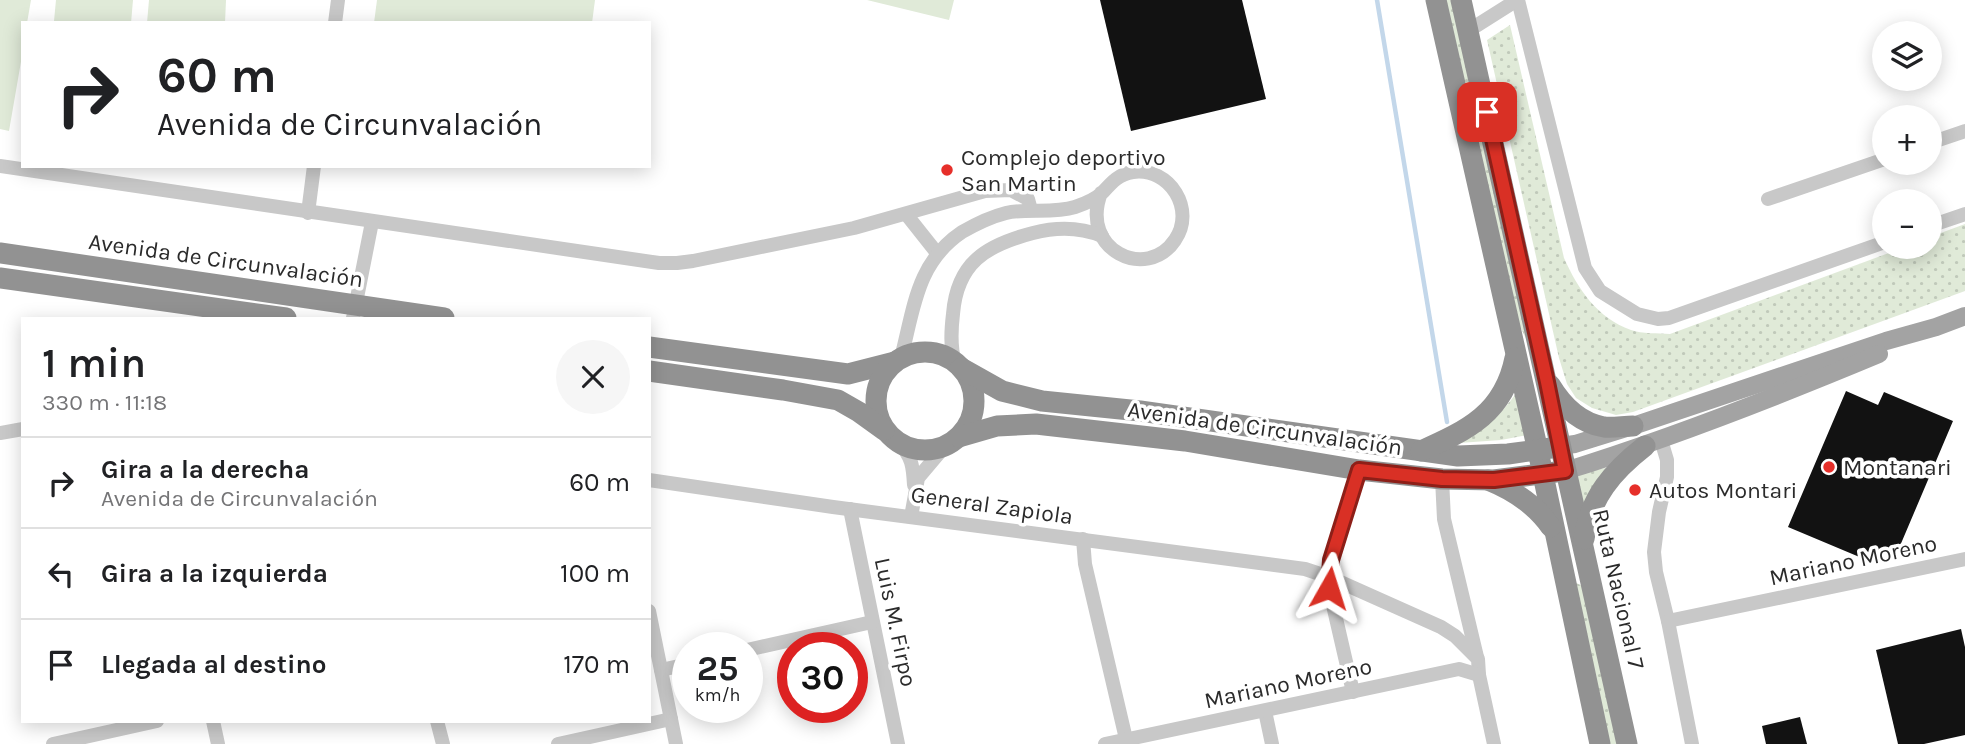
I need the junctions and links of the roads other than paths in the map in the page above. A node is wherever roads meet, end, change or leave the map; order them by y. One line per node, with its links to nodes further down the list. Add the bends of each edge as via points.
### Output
1 (338, 0): 5 (street)
2 (1437, 0): 32 (highway)
3 (1461, 0): 6 (highway, Ruta Nacional 7)
4 (1518, 0): 6 (street); 21 (street, via 1585,268 1600,291 1637,314 1669,318)
5 (335, 21)
6 (1468, 31): 36 (highway, Ruta Nacional 7)
7 (1965, 131): 8 (street)
8 (1942, 139)
9 (1872, 163): 13 (street)
10 (0, 166): 15 (street)
11 (314, 168): 15 (street)
12 (1101, 193): 14 (street, via 1067,209); 20 (street, via 1096,219); 20 (street, via 1121,176 1147,172 1159,176 1178,194 1183,218 1175,242 1153,257 1127,257 1115,252)
13 (1768, 199)
14 (1031, 210): 16 (street, via 1028,199 1011,190 985,191); 23 (street, via 982,220)
15 (308, 213): 18 (street)
16 (906, 214): 18 (street, via 677,263); 23 (street)
17 (1965, 214): 19 (street)
18 (372, 222): 25 (street)
19 (1942, 222)
20 (1102, 236): 34 (street, via 1082,230 1042,230 982,253 956,290 951,330)
21 (1872, 247)
22 (0, 253): 25 (highway, Avenida de Circunvalación)
23 (937, 253): 33 (street, via 919,288)
24 (0, 278): 28 (highway)
25 (354, 312): 26 (highway, Avenida de Circunvalación)
26 (398, 315): 29 (highway, Avenida de Circunvalación)
27 (1965, 316): 30 (main road)
28 (279, 317)
29 (429, 317)
30 (1936, 327): 37 (main road); 42 (main road, via 1789,392)
31 (651, 347): 33 (highway, Avenida de Circunvalación, via 848,374)
32 (1516, 354): 44 (highway); 45 (highway, via 1503,394 1488,412 1465,430)
33 (898, 360): 34 (highway, Avenida de Circunvalación, via 928,352); 40 (highway, via 885,371 875,402 878,418)
34 (958, 365): 41 (highway, via 968,377 974,409 968,424); 45 (highway, Avenida de Circunvalación, via 1002,391 1042,401)
35 (651, 371): 40 (highway, Avenida de Circunvalación, via 838,400)
36 (1547, 382): 37 (highway, via 1565,407 1587,421 1606,427); 43 (highway, Ruta Nacional 7)
37 (1633, 426): 43 (main road)
38 (21, 429): 39 (street)
39 (0, 433)
40 (893, 438): 41 (highway, Avenida de Circunvalación, via 922,450); 52 (street, via 908,452)
41 (952, 441): 46 (highway, Avenida de Circunvalación, via 996,426 1036,424 1185,441); 52 (street, via 923,471)
42 (1653, 443): 47 (main road); 57 (highway, via 1617,471 1597,497 1587,520); 60 (street, via 1667,460 1654,552)
43 (1560, 446): 44 (highway, Avenida de Circunvalación); 47 (highway, Ruta Nacional 7)
44 (1538, 451): 45 (highway, Avenida de Circunvalación, via 1458,456); 48 (highway)
45 (1419, 452)
46 (1359, 470): 49 (highway, Avenida de Circunvalación); 59 (street)
47 (1565, 471): 48 (highway, Avenida de Circunvalación); 57 (highway, Ruta Nacional 7)
48 (1542, 475): 50 (highway, Avenida de Circunvalación); 55 (highway)
49 (1442, 479): 50 (highway, Avenida de Circunvalación); 64 (street, via 1444,519)
50 (1486, 479): 55 (highway, via 1521,497)
51 (651, 480): 53 (street, General Zapiola)
52 (915, 490): 54 (street)
53 (850, 509): 54 (street, General Zapiola); 62 (street, Luis M. Firpo)
54 (911, 517): 56 (street, General Zapiola)
55 (1555, 533): 84 (highway)
56 (1083, 540): 59 (street, General Zapiola, via 1305,569); 74 (street)
57 (1583, 551): 85 (highway, Ruta Nacional 7)
58 (1965, 559): 60 (street, Mariano Moreno)
59 (1329, 577): 64 (street, General Zapiola, via 1441,627); 68 (street)
60 (1668, 621): 86 (street)
61 (651, 622): 66 (street)
62 (872, 622): 63 (street); 80 (street, Luis M. Firpo)
63 (763, 646)
64 (1478, 659): 67 (street)
65 (672, 668): 66 (street)
66 (661, 670): 70 (street)
67 (1479, 675): 68 (street, Mariano Moreno, via 1459,669); 83 (street)
68 (1353, 692): 69 (street, Mariano Moreno)
69 (1265, 711): 74 (street, Mariano Moreno); 82 (street)
70 (671, 719): 78 (street); 79 (street)
71 (148, 723): 75 (street)
72 (213, 723): 76 (street)
73 (438, 723): 77 (street)
74 (1126, 739): 81 (street, Mariano Moreno)
75 (53, 744)
76 (218, 744)
77 (443, 744)
78 (558, 744)
79 (676, 744)
80 (898, 744)
81 (1105, 744)
82 (1272, 744)
83 (1494, 744)
84 (1600, 744)
85 (1627, 744)
86 (1692, 744)

